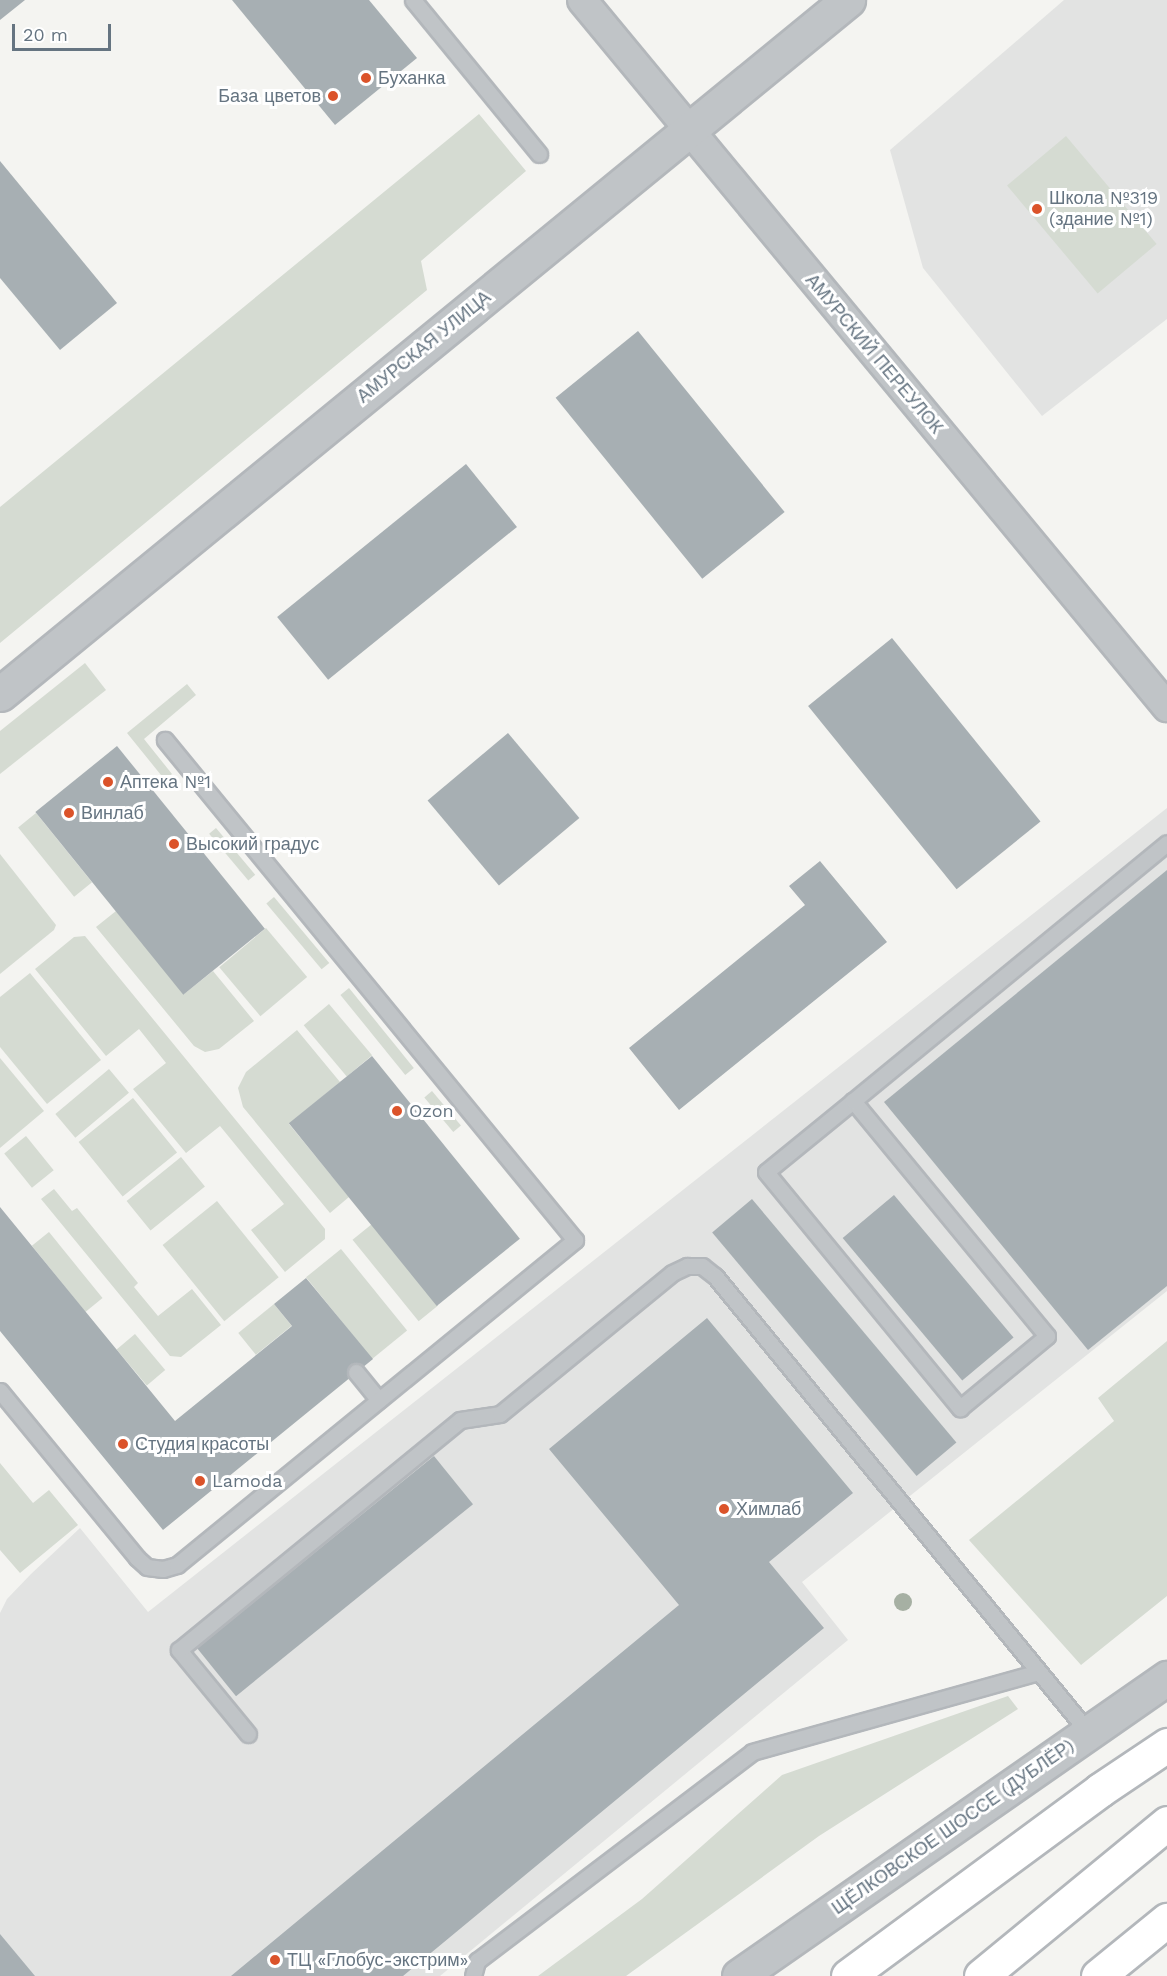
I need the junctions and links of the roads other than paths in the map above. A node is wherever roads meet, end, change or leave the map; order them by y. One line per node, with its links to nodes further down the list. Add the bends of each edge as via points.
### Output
1 (413, 0): 5 (lane)
2 (582, 0): 4 (street, АМУРСКИЙ ПЕРЕУЛОК)
3 (848, 0): 4 (street, АМУРСКАЯ УЛИЦА)
4 (689, 130): 6 (street, АМУРСКАЯ УЛИЦА); 7 (street, АМУРСКИЙ ПЕРЕУЛОК)
5 (539, 154)
6 (0, 694)
7 (1167, 707)
8 (165, 740): 13 (lane, via 575,1240)
9 (1167, 843): 10 (lane)
10 (853, 1101): 10 (lane, via 1047,1336 960,1408 766,1172)
11 (356, 1372): 13 (lane)
12 (0, 1391): 13 (lane, via 137,1558 147,1568 163,1569 177,1565)
13 (379, 1400)
14 (1038, 1672): 16 (lane); 17 (lane, via 715,1276 702,1266 687,1266 672,1273 500,1414 460,1420 179,1650); 21 (lane, via 752,1752 477,1961)
15 (1167, 1678): 16 (street, ЩЁЛКОВСКОЕ ШОССЕ (ДУБЛЁР))
16 (1089, 1733): 22 (street, ЩЁЛКОВСКОЕ ШОССЕ (ДУБЛЁР))
17 (248, 1734)
18 (1167, 1745): 23 (main road)
19 (1167, 1823): 24 (main road)
20 (1167, 1920): 25 (main road)
21 (473, 1976)
22 (739, 1976)
23 (848, 1976)
24 (981, 1976)
25 (1098, 1976)

